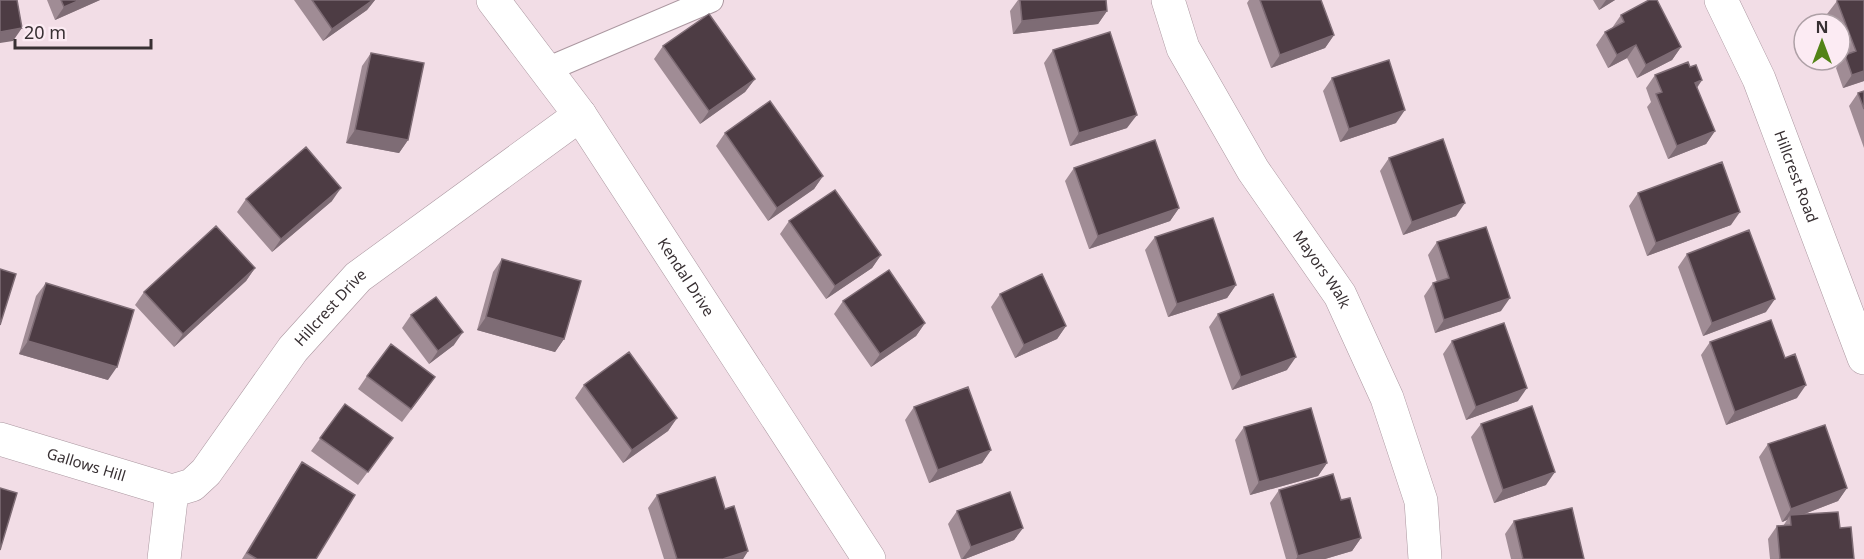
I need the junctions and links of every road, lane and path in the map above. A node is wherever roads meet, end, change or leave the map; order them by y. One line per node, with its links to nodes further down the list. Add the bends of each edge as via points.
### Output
1 (493, 0): 5 (street, Kendal Drive)
2 (711, 0): 5 (lane)
3 (1168, 0): 12 (street, Mayors Walk, via 1183,48 1248,160 1340,295 1387,398 1421,501)
4 (1721, 0): 7 (street, Hillcrest Road, via 1759,79)
5 (546, 70): 6 (street, Kendal Drive)
6 (579, 115): 9 (street, Hillcrest Drive, via 358,277 293,349 206,472 192,484); 11 (street, Kendal Drive)
7 (1864, 358)
8 (0, 439): 9 (street, Gallows Hill)
9 (172, 491): 10 (street)
10 (164, 559)
11 (869, 559)
12 (1425, 559)

